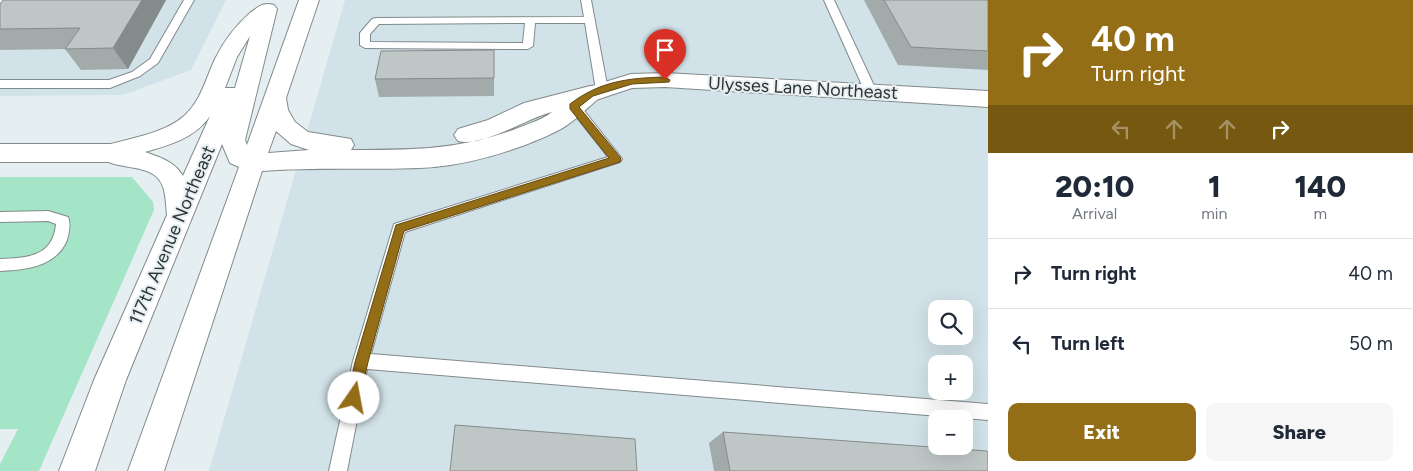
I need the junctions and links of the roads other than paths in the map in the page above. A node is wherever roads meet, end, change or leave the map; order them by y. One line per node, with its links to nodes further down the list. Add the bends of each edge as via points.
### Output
1 (189, 0): 8 (lane, via 154,60 136,74 110,84)
2 (309, 0): 11 (street)
3 (586, 0): 6 (lane)
4 (829, 0): 9 (lane)
5 (269, 5): 14 (street, via 240,34 205,107 191,123 156,139); 15 (street, via 233,140 239,157); 16 (street, 117th Avenue Northeast)
6 (589, 20): 7 (lane); 10 (lane)
7 (530, 21): 7 (lane, via 376,21 364,34 365,45 528,46)
8 (0, 84)
9 (872, 92): 10 (street, Ulysses Lane Northeast, via 665,80 631,81); 12 (street, Ulysses Lane Northeast)
10 (589, 97): 11 (street, Ulysses Lane Northeast, via 532,108 496,126 459,138 419,144 358,145 311,144 292,134 280,121); 15 (street, via 552,124 466,153 421,160); 19 (lane, via 616,160 400,228)
11 (274, 98): 15 (street)
12 (988, 99)
13 (0, 153): 14 (street)
14 (110, 153): 16 (street, via 137,158 164,171 175,185)
15 (252, 163): 22 (street)
16 (180, 215): 21 (street, 117th Avenue Northeast, via 110,380)
17 (0, 217): 18 (lane, via 48,216 63,221 63,234 55,250 23,264)
18 (0, 264)
19 (361, 362): 20 (lane); 23 (lane)
20 (988, 412)
21 (78, 471)
22 (146, 471)
23 (338, 471)

